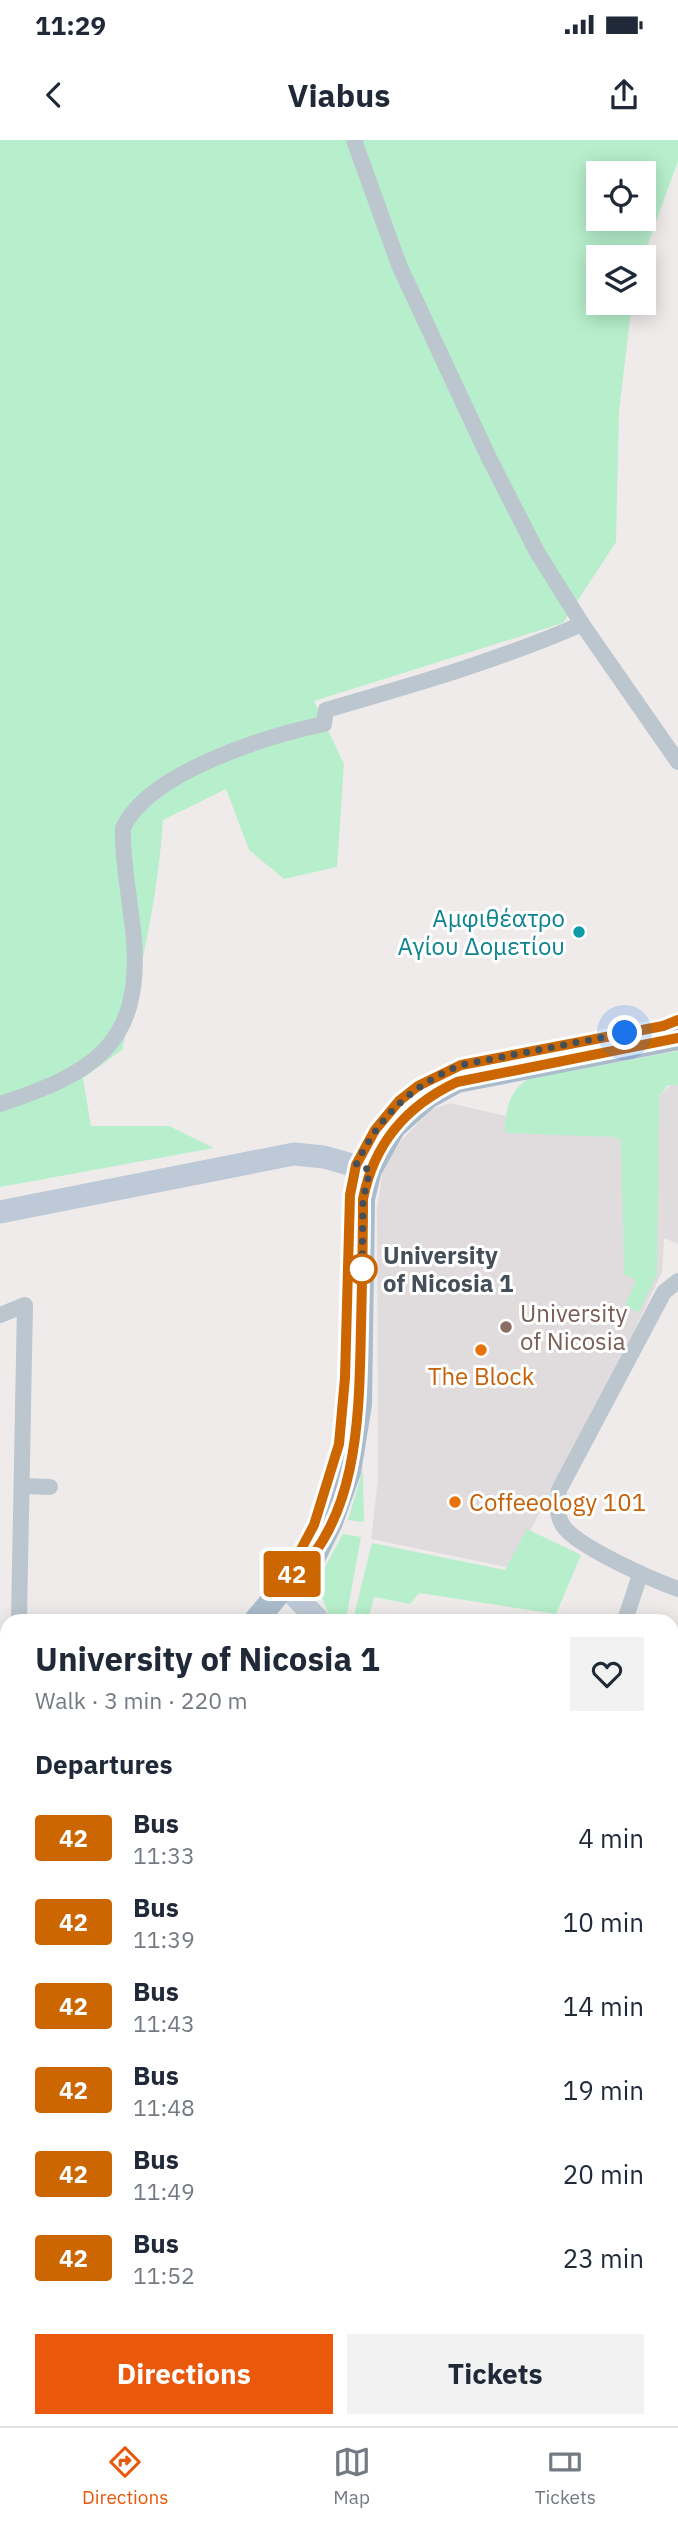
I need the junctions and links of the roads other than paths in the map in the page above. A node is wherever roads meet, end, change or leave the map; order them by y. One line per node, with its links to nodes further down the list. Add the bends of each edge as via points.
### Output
1 (354, 140): 2 (street, via 399,265 435,345 537,552)
2 (582, 624): 3 (street); 6 (street, via 494,659 326,710 324,724 241,748 151,792 123,828 135,943 134,986 127,1018 110,1048 85,1067)
3 (678, 762)
4 (678, 1020): 7 (main road, via 483,1059 438,1074 399,1101 375,1130)
5 (678, 1038): 7 (main road, via 457,1082 428,1097 394,1127)
6 (0, 1104)
7 (363, 1167): 8 (street, via 294,1154); 14 (main road, via 350,1195 341,1428 325,1494)
8 (0, 1212)
9 (678, 1282): 13 (street, via 664,1292 559,1490 559,1517 568,1532)
10 (0, 1315): 11 (street, via 25,1306)
11 (23, 1486): 12 (street); 16 (street)
12 (50, 1487)
13 (640, 1575): 15 (street); 19 (street)
14 (288, 1584): 17 (main road); 18 (street)
15 (678, 1589)
16 (19, 1614)
17 (261, 1614)
18 (313, 1614)
19 (627, 1614)

